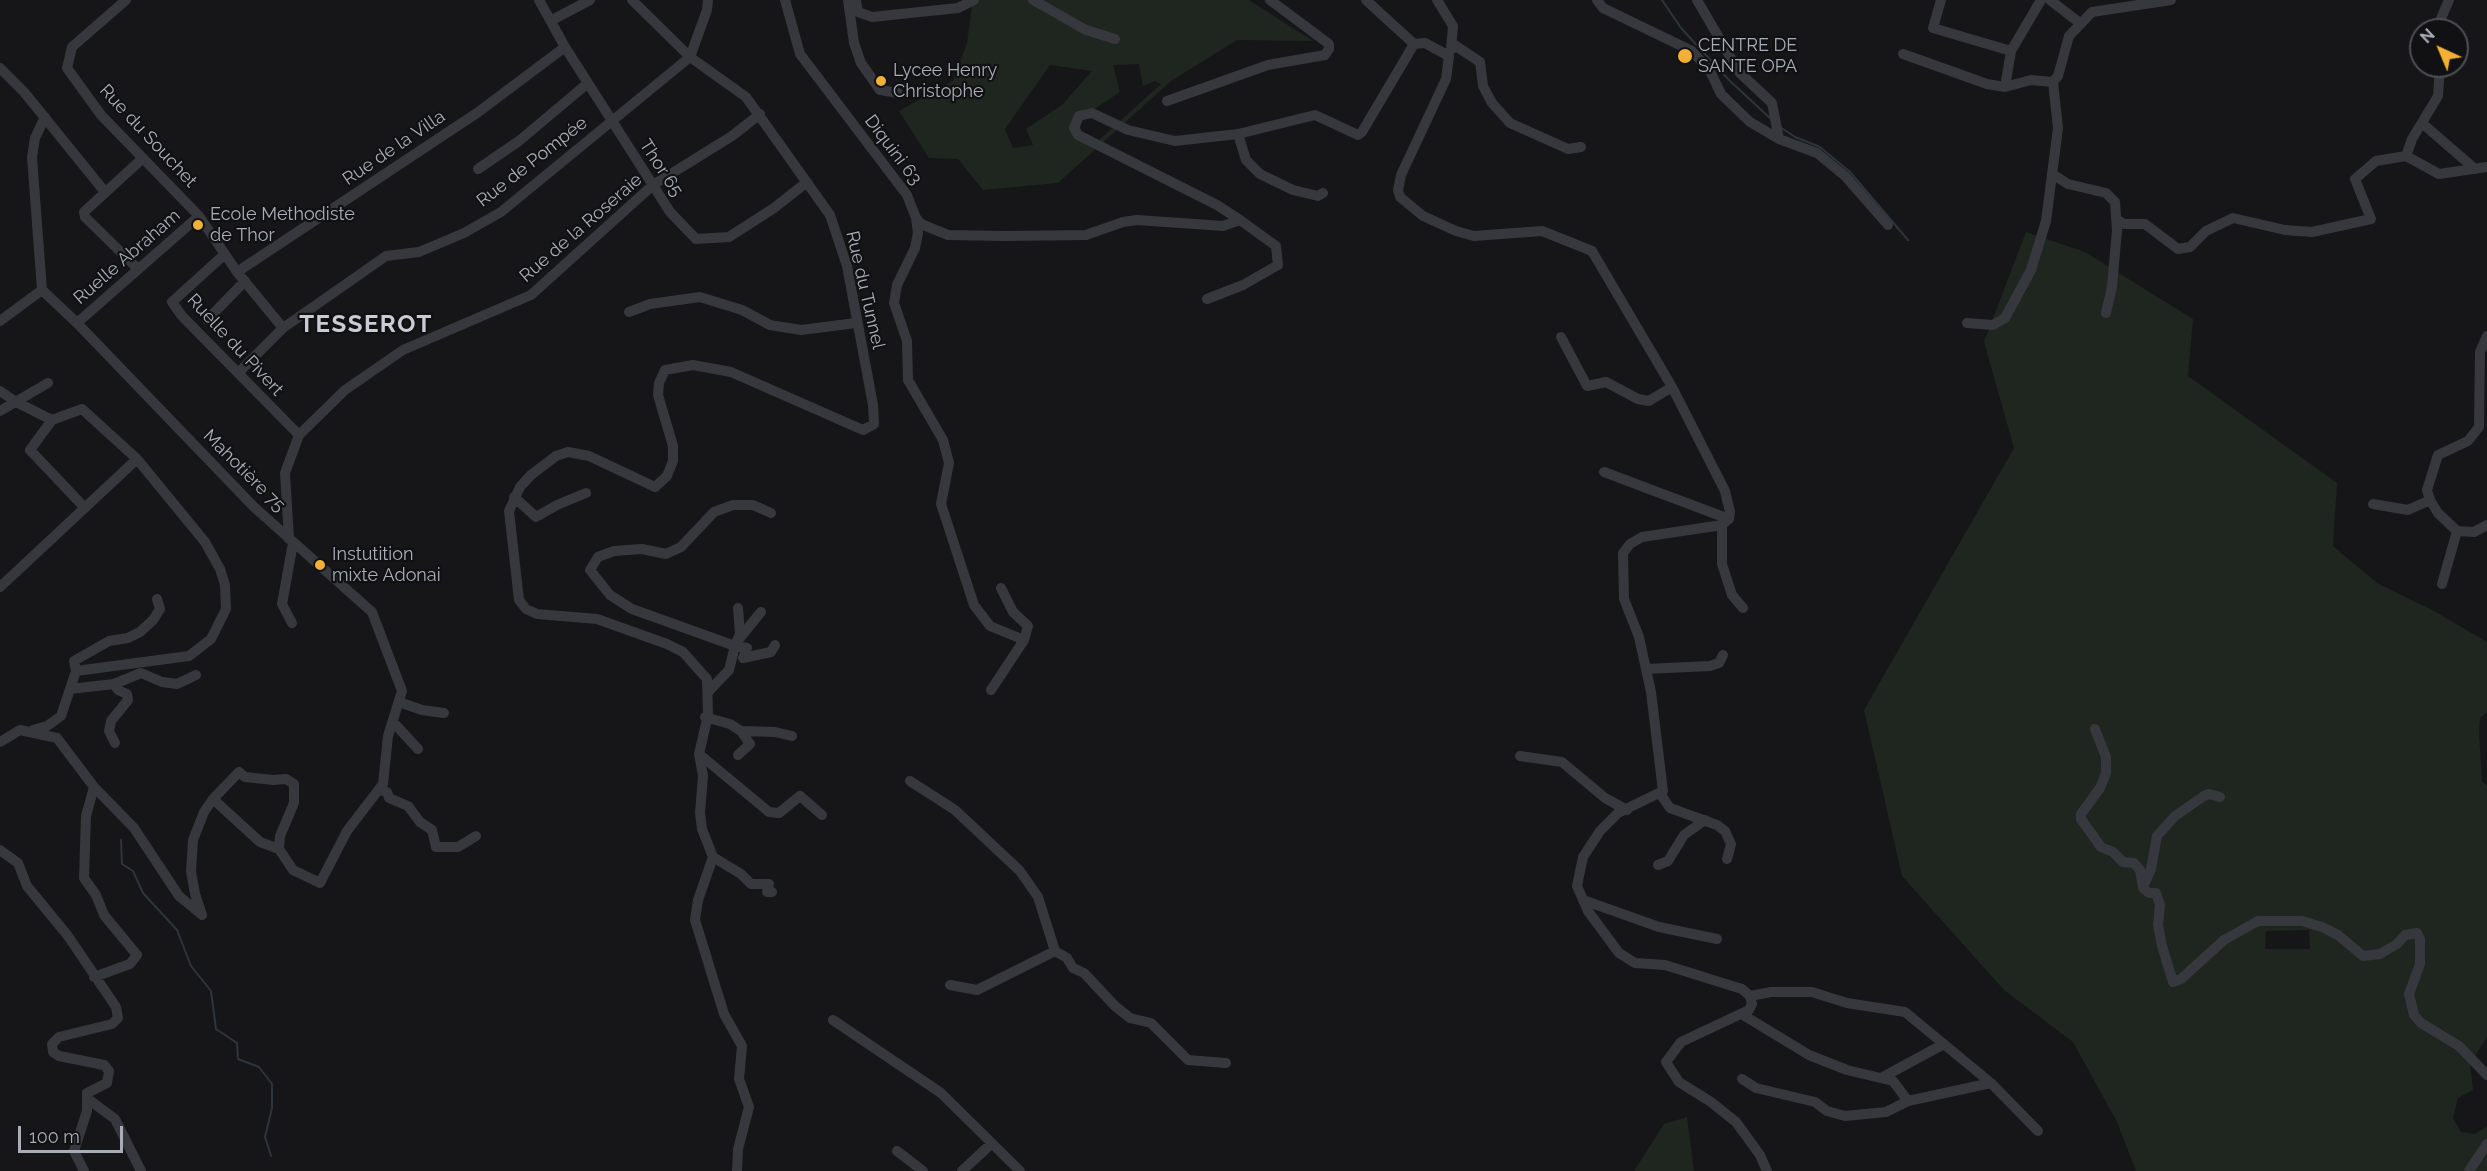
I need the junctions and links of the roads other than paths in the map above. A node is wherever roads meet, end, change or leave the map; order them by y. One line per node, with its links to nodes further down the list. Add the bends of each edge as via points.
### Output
1 (126, 0): 21 (street, Rue du Souchet)
2 (539, 0): 23 (street, Thor 65)
3 (590, 0): 23 (street)
4 (632, 0): 32 (street, Rue du Tunnel)
5 (708, 0): 32 (street)
6 (785, 0): 58 (street, Diquini 63, via 800,54 907,195)
7 (848, 0): 38 (street, via 861,63 880,90)
8 (856, 0): 9 (street, via 858,12 872,17 958,8)
9 (974, 0)
10 (1033, 0): 25 (street, via 1086,30)
11 (1270, 0): 39 (street, via 1329,44 1325,55 1268,65)
12 (1366, 0): 26 (street)
13 (1437, 0): 27 (street, via 1453,26)
14 (1597, 0): 45 (street, via 1603,8 1692,51 1710,70 1721,94 1750,122)
15 (1697, 0): 45 (street, via 1739,72 1772,103)
16 (1941, 0): 29 (street, via 1933,28)
17 (2042, 0): 29 (street)
18 (2050, 0): 24 (street)
19 (2171, 0): 24 (street, via 2092,12)
20 (2450, 0): 22 (street)
21 (111, 4): 48 (street, Rue du Souchet, via 72,47 67,68 101,115)
22 (2442, 18)
23 (552, 20): 28 (street, Thor 65)
24 (2080, 24): 35 (street, via 2069,36)
25 (1115, 39)
26 (1414, 44): 31 (street, via 1425,43); 44 (street, via 1360,134 1315,116)
27 (1453, 44): 31 (street); 46 (street, via 1480,62 1483,86 1510,123 1568,149)
28 (565, 47): 36 (street, Thor 65); 64 (street, Rue de la Villa, via 477,113)
29 (2011, 51): 37 (street)
30 (1903, 54): 37 (street)
31 (1449, 56): 80 (street, via 1446,79 1401,176 1400,197 1423,216 1474,236 1542,231 1585,246 1597,257)
32 (690, 57): 40 (street, Rue du Tunnel, via 746,97); 42 (street, Rue de Pompée)
33 (0, 68): 41 (street)
34 (2439, 78): 43 (street, via 2438,96)
35 (2053, 82): 37 (street, via 2031,80); 52 (street, via 2058,128)
36 (588, 83): 42 (street, Thor 65); 50 (street, via 519,141)
37 (2005, 87)
38 (898, 93)
39 (1167, 101)
40 (760, 114): 53 (street, Rue du Tunnel); 54 (street, Rue de la Roseraie)
41 (45, 117): 55 (street); 66 (street, via 34,138 32,157)
42 (611, 120): 54 (street, Thor 65); 75 (street, Rue de Pompée, via 501,212 419,252 386,256)
43 (2423, 124): 47 (street); 51 (street)
44 (1238, 134): 56 (street, via 1246,160 1260,174 1293,190); 60 (street, via 1166,140 1128,130 1092,113 1079,116 1074,128 1078,135)
45 (1779, 139): 61 (street, via 1817,153 1845,176)
46 (1581, 147)
47 (2406, 156): 51 (street, via 2439,174); 59 (street, via 2376,161 2355,179 2371,219 2312,232 2233,218 2206,231 2190,247 2178,249 2145,224 2124,224)
48 (143, 158): 55 (street); 57 (street, Rue du Souchet)
49 (2487, 167): 51 (street)
50 (478, 169)
51 (2475, 169)
52 (2052, 174): 59 (street, via 2068,184 2106,193 2115,202); 74 (street, via 2046,221 2031,270 2005,318 1993,325)
53 (807, 182): 54 (street, Thor 65, via 729,237 696,239 670,212); 73 (street, Rue du Tunnel, via 830,215 838,237)
54 (653, 185): 85 (street, Rue de la Roseraie, via 531,295 403,350 345,390)
55 (105, 192): 63 (street, via 86,208 85,217)
56 (1323, 194)
57 (199, 216): 62 (street, Rue du Souchet); 63 (street, Ruelle Abraham)
58 (916, 218): 60 (street, via 948,235 1004,236 1086,236 1137,220 1222,226); 106 (street, Diquini 63, via 915,248 897,285 894,303 907,341 908,380 943,440 949,463 941,504 974,605 990,626)
59 (2116, 219): 69 (street, via 2112,287)
60 (1240, 220): 67 (street, via 1276,246 1278,265)
61 (1887, 225)
62 (225, 254): 64 (street, Rue du Souchet); 78 (street, Ruelle du Pivert, via 172,302)
63 (138, 269): 72 (street, Ruelle Abraham)
64 (237, 272): 65 (street, Rue du Souchet)
65 (245, 281): 70 (street); 75 (street, Rue du Souchet)
66 (42, 290): 71 (street); 72 (street, Mahotière 75)
67 (1207, 299)
68 (629, 312): 73 (street, via 650,304 700,297 742,310 770,325 801,330)
69 (2106, 313)
70 (207, 320)
71 (0, 321)
72 (77, 323): 97 (street, Mahotière 75)
73 (856, 323): 89 (street, Rue du Tunnel, via 873,405 874,424 863,430 731,372 681,366 665,370 659,383 658,395 673,453 667,476 655,487 589,456 568,452 531,475)
74 (1967, 323)
75 (283, 328): 78 (street, Rue de Pompée)
76 (2487, 336): 90 (street, via 2480,352 2479,427 2468,441 2438,455 2427,490)
77 (1561, 337): 80 (street, via 1587,386 1606,382 1649,401)
78 (238, 373): 85 (street, Ruelle du Pivert)
79 (48, 383): 82 (street)
80 (1671, 387): 94 (street, via 1725,491)
81 (0, 391): 82 (street)
82 (16, 402): 83 (street); 84 (street)
83 (0, 411)
84 (52, 420): 86 (street, via 82,409); 92 (street, via 30,450)
85 (299, 435): 97 (street, Rue de la Roseraie, via 285,473)
86 (137, 459): 92 (street); 112 (street, via 205,542 220,569 226,609 211,639 189,656)
87 (1604, 472): 94 (street)
88 (586, 493): 89 (street, via 536,517)
89 (514, 497): 117 (street, via 509,511 510,526 519,600 526,609 537,614 597,619 667,644 683,652 702,671)
90 (2430, 500): 91 (street, via 2408,510); 96 (street)
91 (2373, 504)
92 (85, 508): 99 (street)
93 (771, 513): 107 (street, via 753,505 733,506 714,512 681,547 666,554 642,549 614,551 598,557 590,570 610,595 632,609)
94 (1725, 522): 103 (street, via 1722,564 1732,595); 111 (street, via 1642,537 1623,553 1624,599)
95 (2487, 525): 96 (street, via 2474,532)
96 (2457, 531): 98 (street)
97 (291, 541): 105 (street, Rue de la Roseraie, via 282,604); 118 (street, Mahotière 75, via 372,612 402,692)
98 (2442, 584)
99 (0, 587)
100 (1001, 588): 106 (street, via 1013,612 1028,624)
101 (157, 599): 112 (street, via 160,609 140,632 109,641 74,661)
102 (738, 608): 107 (street)
103 (1743, 608)
104 (761, 612): 107 (street)
105 (292, 623)
106 (1024, 640): 116 (street)
107 (737, 643): 110 (street)
108 (775, 645): 110 (street, via 771,652)
109 (1723, 656): 111 (street, via 1719,663 1710,666)
110 (738, 661): 117 (street)
111 (1646, 669): 137 (street, via 1664,786)
112 (76, 670): 115 (street)
113 (196, 675): 114 (street, via 177,684 141,673)
114 (114, 684): 115 (street); 129 (street, via 127,694 128,700 111,721 109,731)
115 (70, 689): 120 (street)
116 (991, 690)
117 (708, 692): 121 (street)
118 (399, 702): 119 (street); 122 (street, Mahotière 75)
119 (444, 713)
120 (60, 716): 124 (street, via 47,726); 127 (street)
121 (705, 717): 125 (street); 131 (street)
122 (393, 722): 130 (street); 136 (street, Mahotière 75)
123 (2095, 729): 149 (street, via 2106,757 2106,773 2081,819 2101,847 2123,862 2134,863 2140,870)
124 (29, 731): 127 (street); 128 (street, via 20,730)
125 (741, 731): 126 (street); 132 (street, via 750,744)
126 (792, 736)
127 (57, 738): 135 (street)
128 (0, 742)
129 (115, 743)
130 (418, 748)
131 (699, 754): 141 (street, via 769,812 779,813 800,796); 146 (street, via 703,776 702,829)
132 (738, 755)
133 (1520, 756): 140 (street, via 1562,762)
134 (910, 782): 153 (street, via 955,810 1020,871 1038,897)
135 (94, 787): 139 (street, via 134,828 180,896 202,915 191,871 193,840); 154 (street, via 86,816 84,878 104,915 137,955 130,964)
136 (380, 790): 143 (street, via 408,806 432,830 436,847 458,847); 144 (street, via 347,831 320,883 294,870)
137 (1661, 795): 140 (street); 142 (street, via 1670,807)
138 (2220, 796): 149 (street, via 2204,796 2175,816 2157,836)
139 (213, 799): 144 (street, via 260,842); 144 (street, via 239,772 245,777 286,778 294,784 294,803 280,836)
140 (1626, 810): 151 (street, via 1600,831 1583,857 1577,886)
141 (822, 815)
142 (1705, 820): 147 (street, via 1730,838); 148 (street, via 1684,835 1668,861)
143 (476, 836)
144 (279, 849)
145 (0, 850): 154 (street, via 18,863 27,886 68,936)
146 (713, 857): 150 (street, via 751,884 769,884 767,891); 173 (street, via 695,920 724,1014 742,1046 739,1079 749,1107 738,1149)
147 (1727, 859)
148 (1658, 865)
149 (2143, 888): 161 (street, via 2156,893 2160,905 2158,925 2173,982 2223,940 2258,921 2302,921 2322,927 2363,956 2380,954 2405,936 2417,933 2420,964 2409,994 2414,1015 2459,1046)
150 (772, 892)
151 (1583, 900): 152 (street, via 1659,927); 156 (street, via 1619,953 1635,963 1665,965 1742,989)
152 (1717, 939)
153 (1055, 951): 155 (street, via 977,990); 160 (street, via 1130,1018 1151,1023 1188,1060)
154 (94, 977): 165 (street, via 116,1007 118,1018 112,1024 59,1037 52,1044 53,1052 59,1056 104,1065 109,1071 107,1083 88,1090)
155 (950, 985)
156 (1750, 996): 157 (street, via 1752,1004); 159 (street, via 1812,992 1847,1003 1898,1010 1913,1018)
157 (1743, 1015): 162 (street, via 1809,1055 1847,1070); 177 (street, via 1681,1042 1666,1062 1679,1083 1736,1122)
158 (833, 1020): 168 (street, via 941,1093)
159 (1942, 1045): 162 (street); 164 (street)
160 (1226, 1063)
161 (2487, 1075)
162 (1883, 1077): 166 (street, via 1898,1085)
163 (1743, 1079): 166 (street, via 1756,1088 1815,1102 1827,1111 1845,1116 1886,1112)
164 (1990, 1083): 166 (street); 167 (street)
165 (88, 1099): 171 (street, via 74,1151); 172 (street, via 115,1119)
166 (1908, 1101)
167 (2038, 1131)
168 (991, 1144): 175 (street); 176 (street)
169 (2487, 1144): 178 (street)
170 (897, 1151): 174 (street)
171 (84, 1171)
172 (141, 1171)
173 (737, 1171)
174 (923, 1171)
175 (962, 1171)
176 (1020, 1171)
177 (1767, 1171)
178 (2469, 1171)

